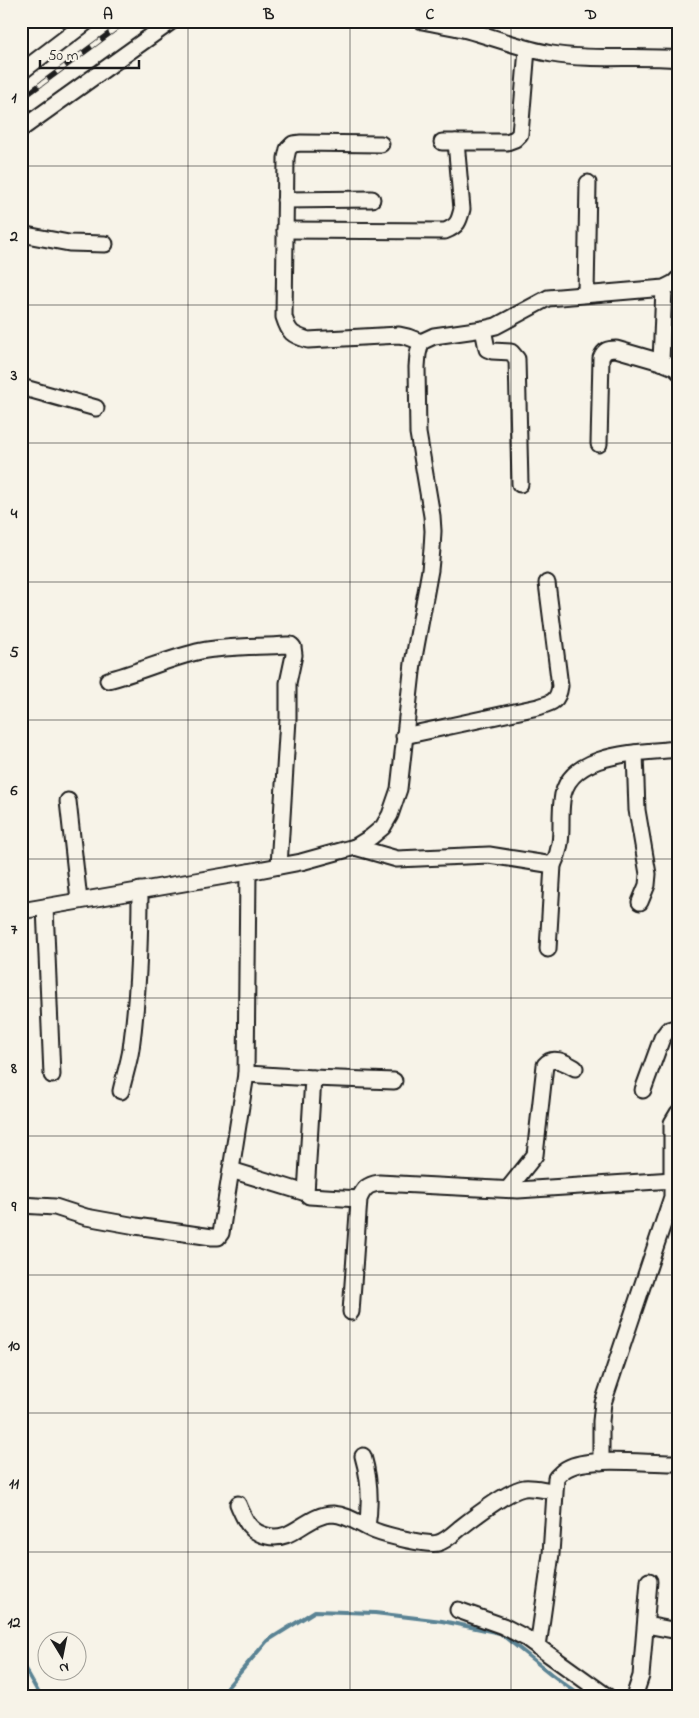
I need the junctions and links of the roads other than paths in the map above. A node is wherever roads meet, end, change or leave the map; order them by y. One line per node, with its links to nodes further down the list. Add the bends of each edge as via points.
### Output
1 (88, 21): 6 (street)
2 (172, 21): 7 (street)
3 (422, 21): 4 (street, via 466,30)
4 (527, 49): 5 (street, via 573,56); 12 (street, via 520,134 507,142 449,142 462,209 454,228)
5 (678, 59)
6 (21, 72)
7 (21, 129)
8 (380, 144): 11 (street, via 293,144 288,148 286,158)
9 (588, 183): 17 (street)
10 (372, 199): 11 (street)
11 (285, 200): 12 (street)
12 (285, 230): 19 (street, via 284,317 294,335 308,340 399,335)
13 (21, 234): 14 (street, via 61,242)
14 (105, 244)
15 (678, 279): 16 (street)
16 (664, 288): 17 (street); 20 (street)
17 (586, 294): 18 (street, via 548,298 505,322)
18 (483, 329): 19 (street, via 434,336); 25 (street, via 488,349 511,352 517,360)
19 (421, 342): 28 (street, via 417,367 418,433 433,531)
20 (662, 362): 21 (street); 24 (street, via 616,349 604,352 601,358)
21 (678, 371)
22 (21, 387): 23 (street)
23 (96, 408)
24 (599, 444)
25 (520, 484)
26 (547, 583): 28 (street, via 559,695 552,702 538,706)
27 (108, 680): 34 (street, via 203,651 293,647 288,683)
28 (404, 736): 32 (street, via 400,789 390,815 371,837)
29 (678, 749): 30 (street)
30 (635, 753): 33 (street, via 601,760 577,771 569,780 561,803 561,844); 38 (street, via 637,810 648,874)
31 (68, 801): 37 (street)
32 (355, 847): 33 (street, via 397,859 489,855); 34 (street)
33 (553, 865): 41 (street)
34 (279, 866): 35 (street)
35 (248, 872): 36 (street); 44 (street)
36 (140, 890): 37 (street); 49 (street, via 140,942 131,1049)
37 (79, 900): 39 (street)
38 (640, 902)
39 (45, 906): 40 (street); 45 (street)
40 (21, 911)
41 (548, 949)
42 (678, 1027): 48 (street, via 668,1030 662,1038)
43 (575, 1068): 53 (street, via 558,1060 545,1065 535,1155)
44 (246, 1074): 46 (street); 51 (street)
45 (52, 1076)
46 (313, 1078): 47 (street); 54 (street)
47 (394, 1081)
48 (642, 1090)
49 (121, 1091)
50 (678, 1113): 52 (street, via 672,1123)
51 (231, 1170): 54 (street); 56 (street, via 221,1233 216,1237 86,1217 55,1207)
52 (673, 1180): 53 (street, via 541,1190); 59 (street, via 672,1197 604,1403)
53 (508, 1189): 55 (street, via 379,1183 364,1188)
54 (306, 1193): 55 (street, via 309,1196)
55 (359, 1199): 57 (street)
56 (21, 1205)
57 (351, 1312)
58 (362, 1456): 63 (street, via 370,1485)
59 (601, 1462): 60 (street); 61 (street, via 569,1467 556,1478)
60 (678, 1463)
61 (554, 1491): 63 (street, via 517,1490 440,1543 425,1543); 68 (street, via 551,1554)
62 (238, 1504): 63 (street, via 252,1530 270,1537 288,1536 315,1518 332,1514)
63 (367, 1526)
64 (649, 1581): 66 (street)
65 (458, 1610): 68 (street, via 503,1626)
66 (646, 1626): 67 (street); 70 (street, via 641,1676)
67 (678, 1631)
68 (538, 1647): 69 (street)
69 (608, 1697)
70 (634, 1697)

